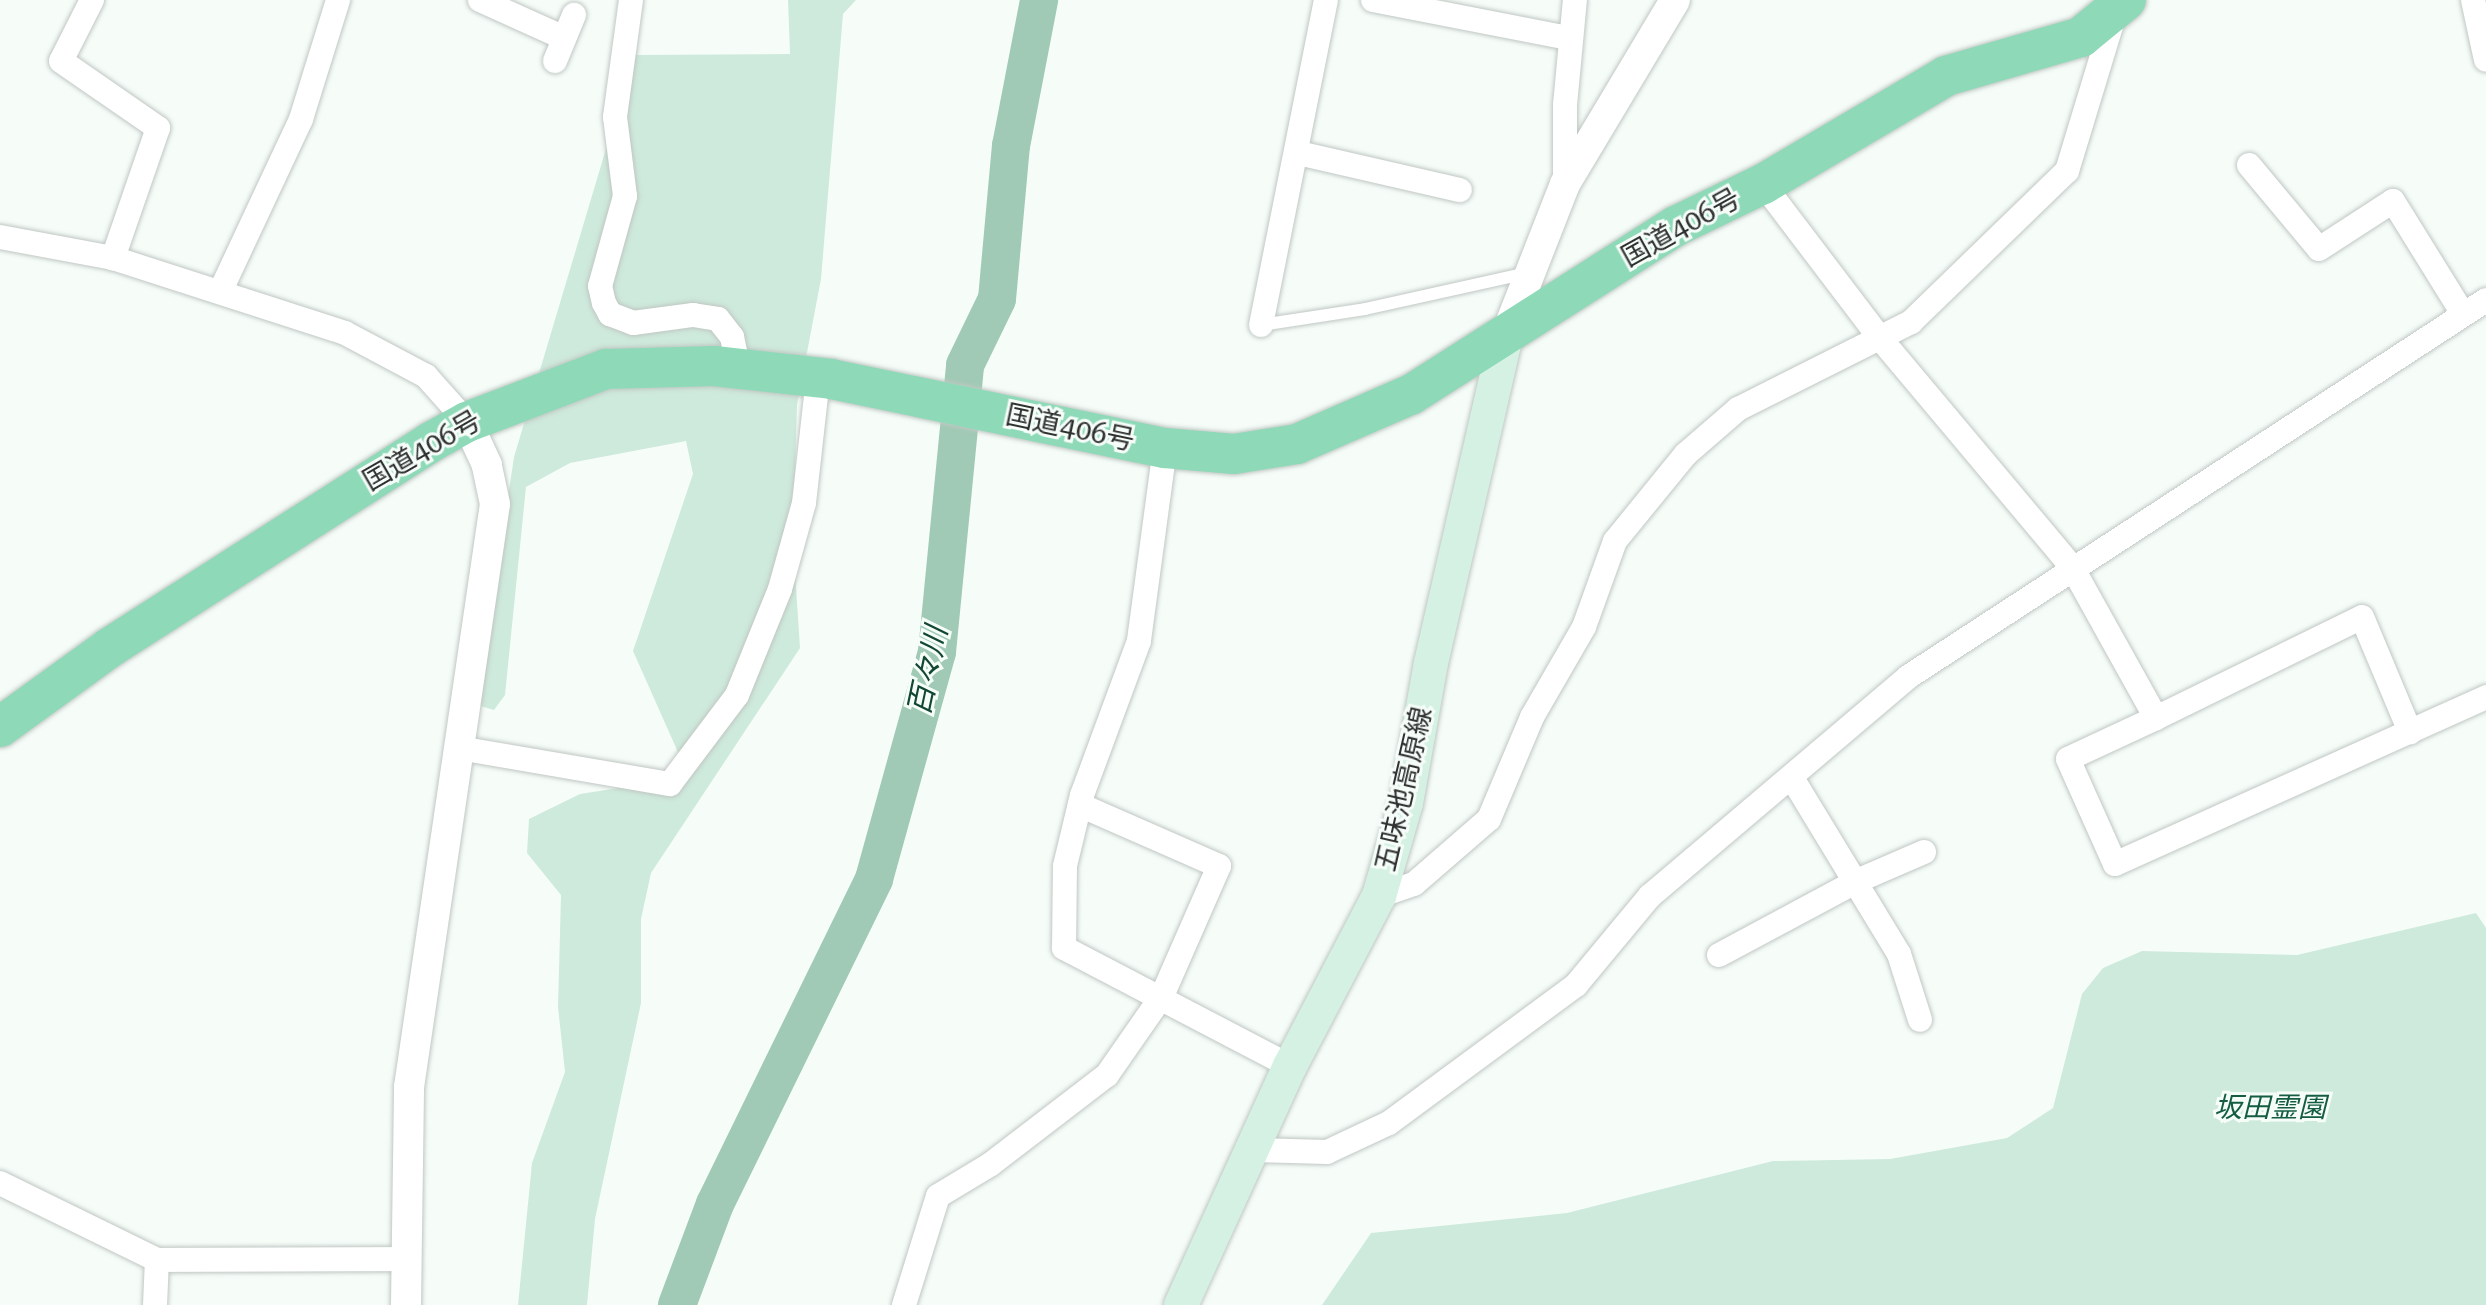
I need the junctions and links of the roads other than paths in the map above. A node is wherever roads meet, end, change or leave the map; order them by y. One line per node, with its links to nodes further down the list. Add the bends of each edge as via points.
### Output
1 (92, 0): 22 (street, via 61,61 158,128)
2 (338, 0): 24 (street, via 301,119)
3 (482, 0): 12 (street)
4 (631, 0): 30 (street, via 615,117 625,196 600,286 604,303 610,314 633,323 693,315 718,319 732,337)
5 (1326, 0): 16 (street)
6 (1373, 0): 13 (street)
7 (1575, 0): 13 (street)
8 (1675, 0): 18 (street)
9 (2473, 0): 14 (street)
10 (2120, 6): 19 (highway, 国道406号, via 2081,37 1946,76); 29 (street, via 2067,171 1951,287 1911,322)
11 (574, 15): 12 (street)
12 (564, 38): 15 (street)
13 (1569, 38): 18 (street)
14 (2486, 60)
15 (555, 61)
16 (1298, 153): 20 (street); 27 (street)
17 (2249, 165): 26 (street, via 2319,249 2393,201)
18 (1565, 184): 23 (street)
19 (1763, 184): 28 (highway, 国道406号, via 1676,226); 29 (street)
20 (1460, 190)
21 (0, 237): 22 (street)
22 (113, 258): 24 (street)
23 (1532, 273): 27 (lane); 28 (street)
24 (221, 290): 32 (street, via 345,333 426,376)
25 (2486, 300): 26 (street)
26 (2463, 314): 34 (street)
27 (1261, 325)
28 (1507, 332): 33 (highway, 国道406号, via 1412,394 1297,444 1234,454); 44 (main road, 五味池高原線, via 1431,663 1406,803)
29 (1879, 337): 34 (street); 44 (street, via 1738,409 1676,465 1615,541 1584,627 1532,717 1489,819 1414,884)
30 (739, 369): 31 (highway, 国道406号); 32 (highway, 国道406号, via 606,369)
31 (825, 378): 33 (highway, 国道406号); 39 (street, via 804,503 780,589 737,695 670,784)
32 (467, 422): 37 (highway, 国道406号, via 109,648); 39 (street, via 487,465 495,504)
33 (1165, 448): 41 (street, via 1139,641)
34 (2072, 567): 36 (street); 40 (street, via 1908,677)
35 (2486, 697): 38 (street)
36 (2156, 718): 38 (street, via 2362,617); 38 (street, via 2068,759 2115,864)
37 (0, 727)
38 (2410, 732)
39 (459, 748): 51 (street, via 409,1087)
40 (1792, 778): 43 (street); 49 (street, via 1650,896 1576,985 1389,1123 1327,1152)
41 (1080, 805): 46 (street, via 1065,866 1064,948 1084,963); 46 (street, via 1219,866)
42 (1924, 852): 43 (street)
43 (1857, 881): 45 (street); 47 (street, via 1899,954)
44 (1379, 896): 48 (main road, 五味池高原線)
45 (1719, 955)
46 (1162, 996): 48 (street); 55 (street, via 1107,1075 991,1164 938,1196)
47 (1920, 1020)
48 (1290, 1066): 49 (main road, 五味池高原線)
49 (1254, 1150): 56 (main road, 五味池高原線)
50 (0, 1183): 52 (street)
51 (407, 1259): 52 (street); 54 (street)
52 (157, 1260): 53 (street)
53 (155, 1305)
54 (406, 1305)
55 (904, 1305)
56 (1181, 1305)

